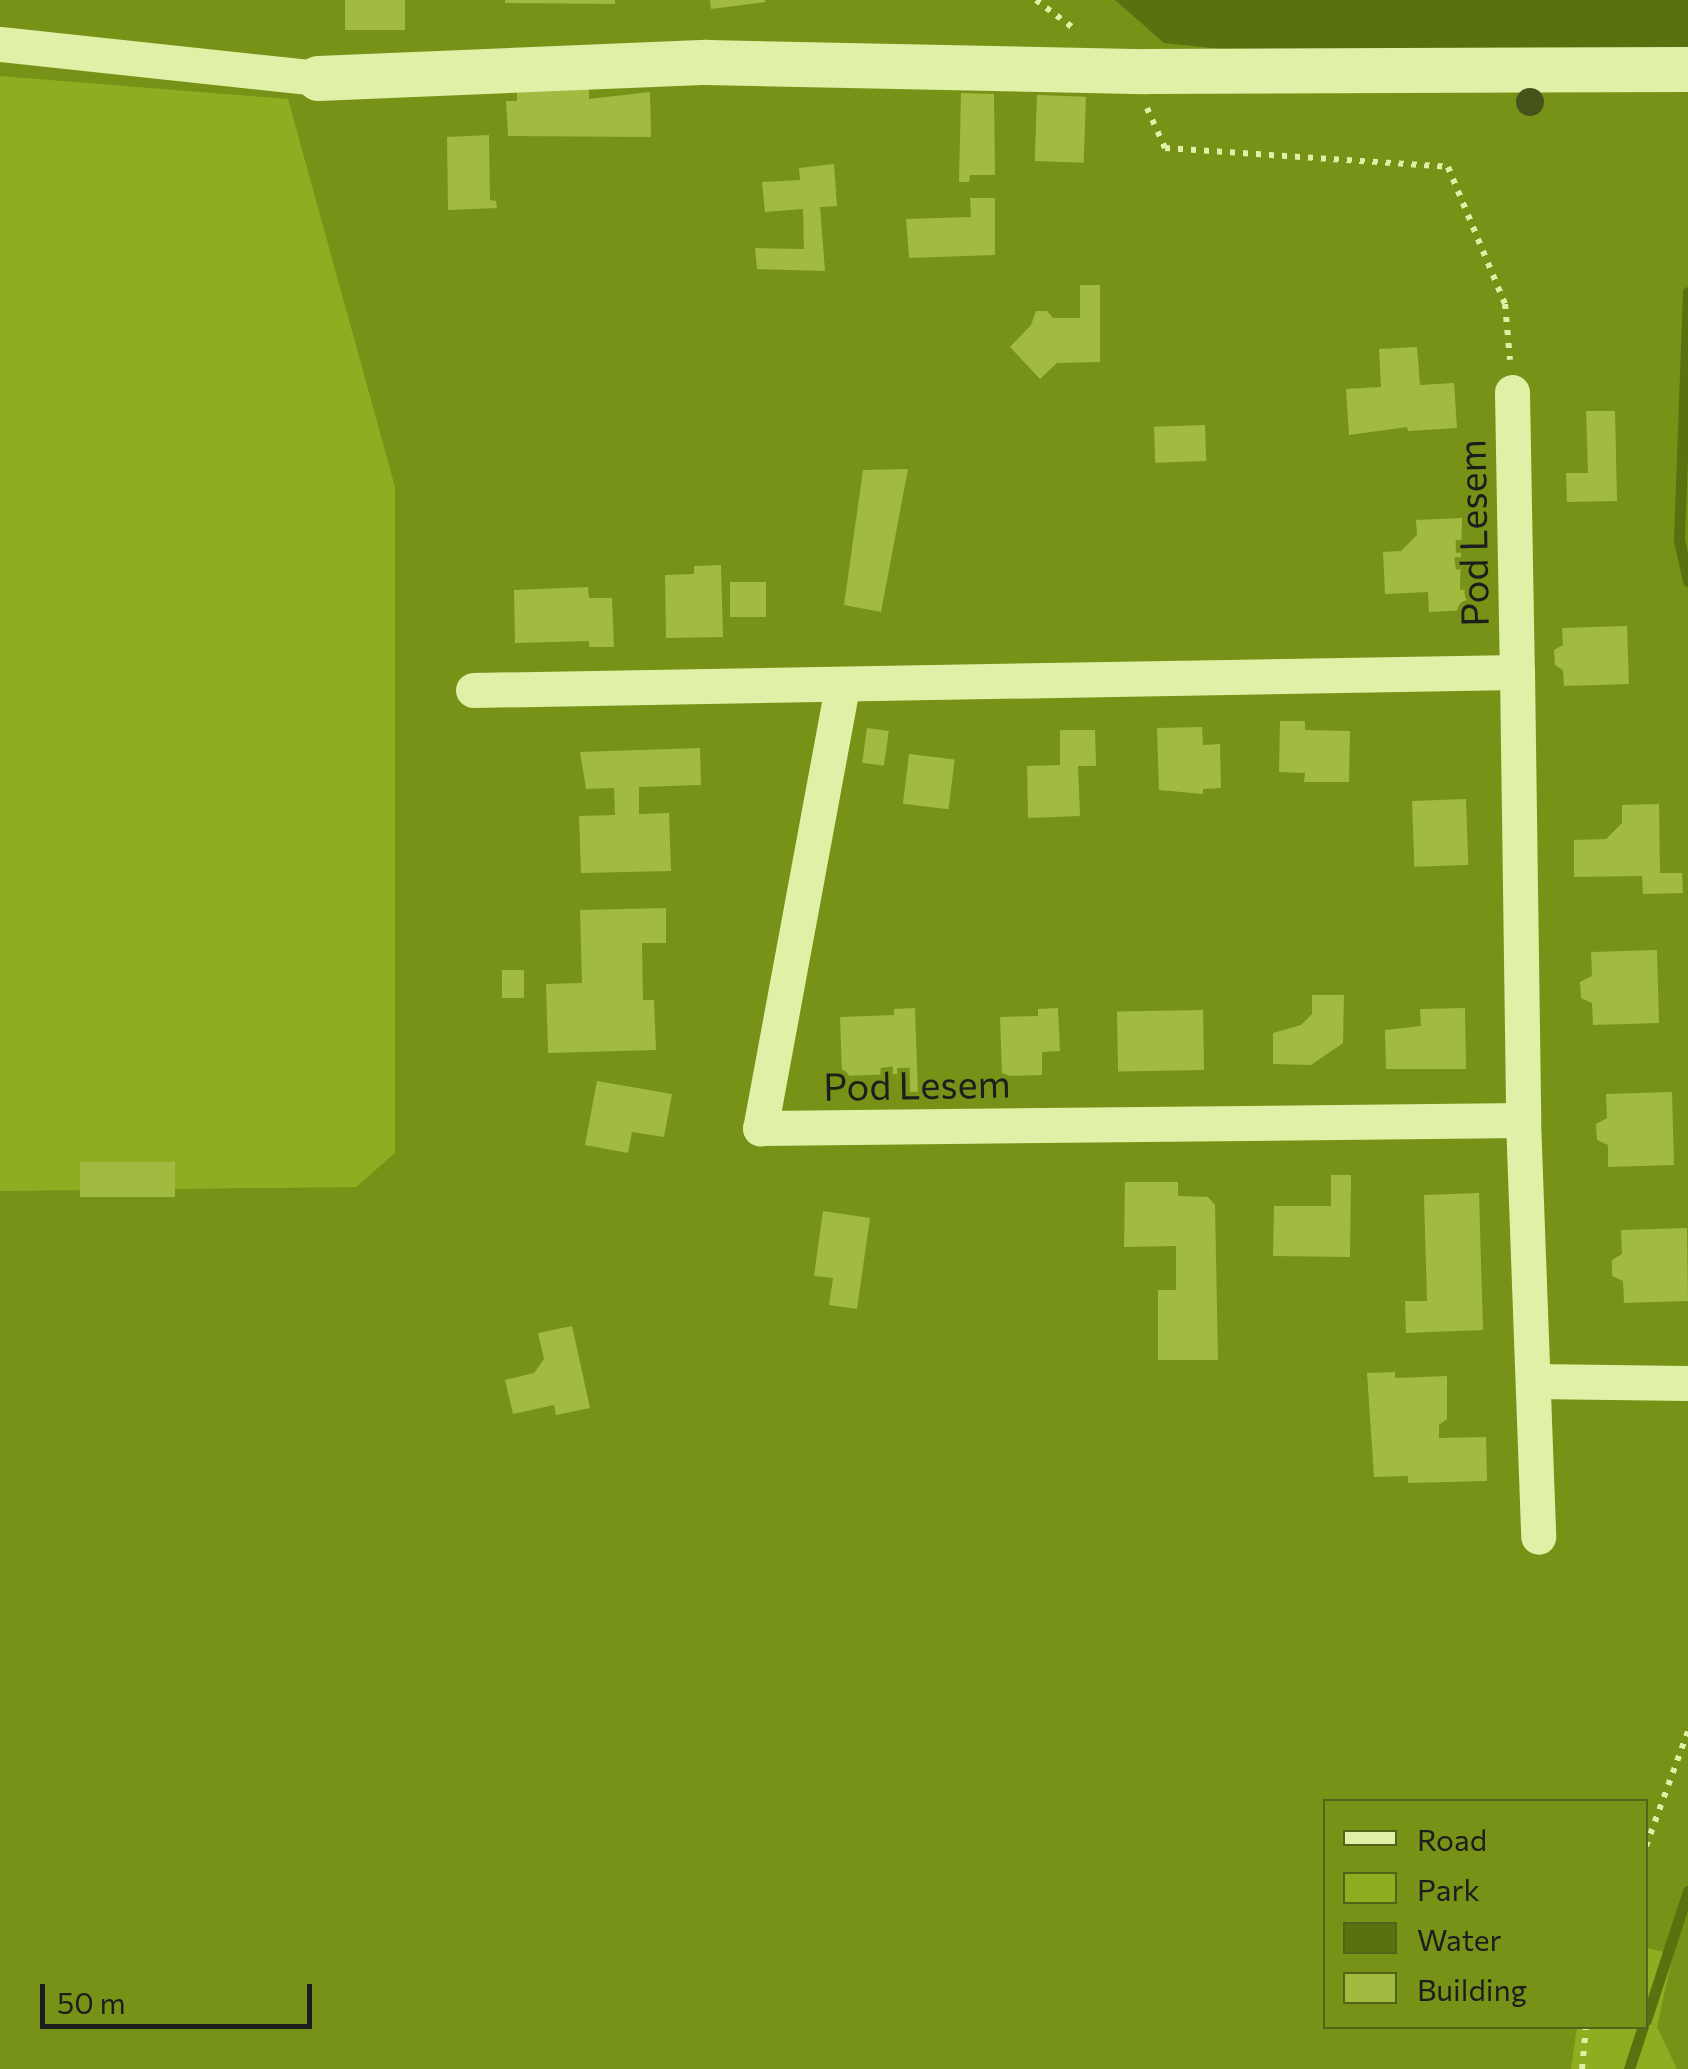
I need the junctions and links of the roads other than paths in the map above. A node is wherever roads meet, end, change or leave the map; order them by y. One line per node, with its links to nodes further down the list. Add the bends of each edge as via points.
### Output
1 (0, 44): 3 (street)
2 (1684, 68): 3 (street, via 1145,71 707,62)
3 (318, 78)
4 (1512, 392): 5 (street, Pod Lesem)
5 (1518, 672): 6 (street, Pod Lesem); 8 (street, Pod Lesem)
6 (842, 686): 7 (street, Pod Lesem); 8 (street, Pod Lesem, via 760,1128)
7 (473, 690)
8 (1522, 1120): 9 (street, Pod Lesem)
9 (1533, 1381): 10 (street); 11 (street, Pod Lesem)
10 (1688, 1383)
11 (1538, 1537)

